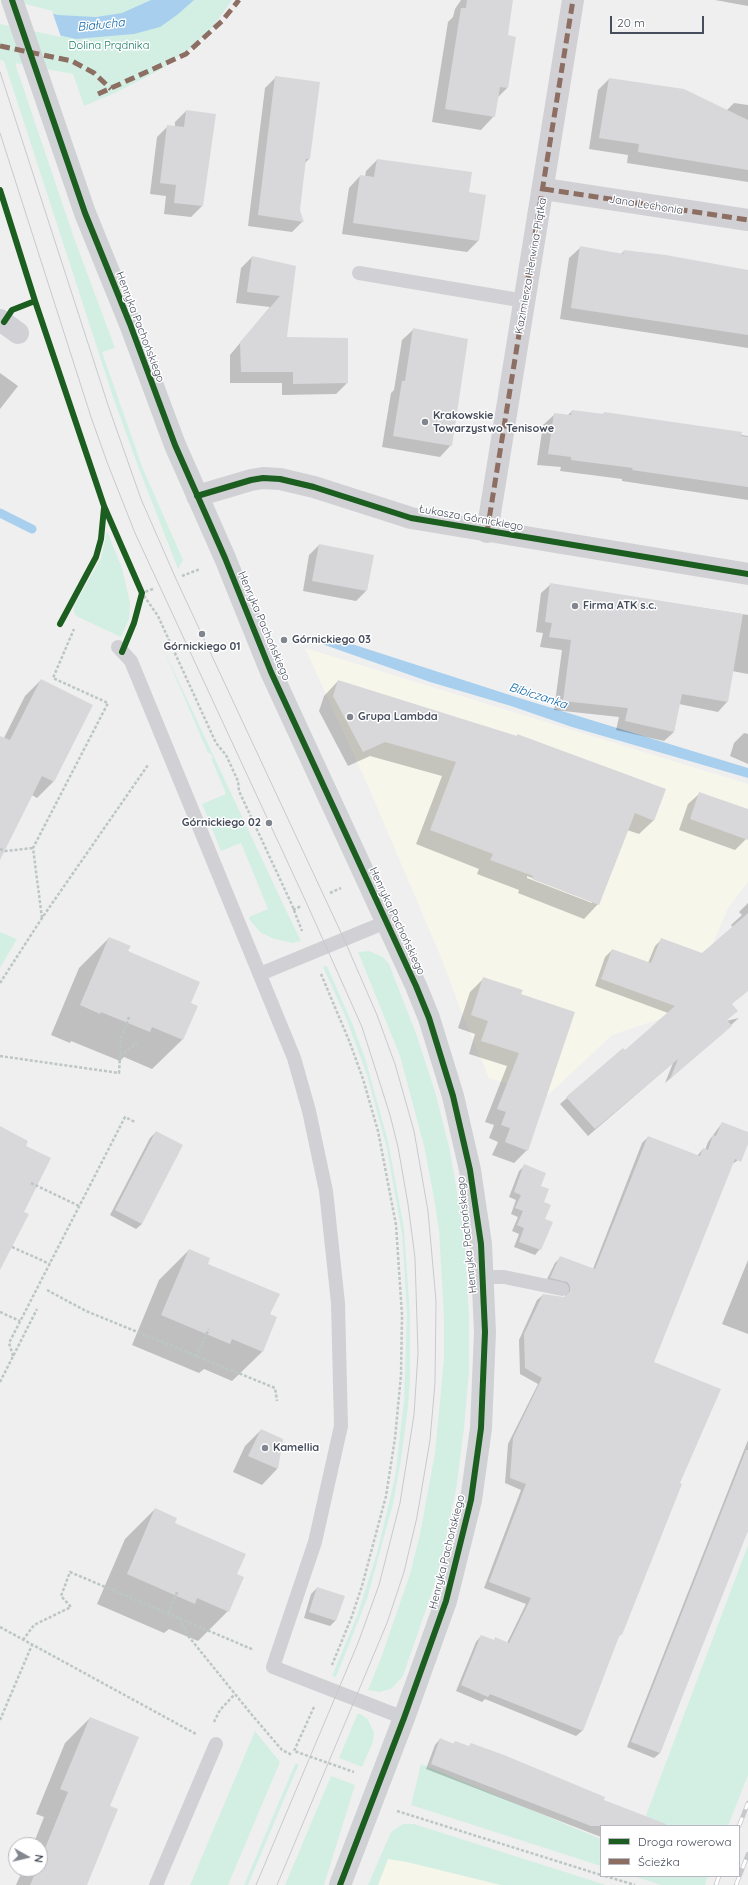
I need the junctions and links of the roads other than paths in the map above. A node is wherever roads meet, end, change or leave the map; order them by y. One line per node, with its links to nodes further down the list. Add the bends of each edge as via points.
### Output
1 (12, 0): 9 (street, Henryka Pachońskiego, via 85,213)
2 (574, 0): 3 (street, Kazimierza Herwina-Piątka)
3 (544, 189): 4 (street, Jana Lechonia); 6 (street, Kazimierza Herwina-Piątka)
4 (748, 220)
5 (359, 273): 6 (lane)
6 (524, 301): 10 (street, Kazimierza Herwina-Piątka)
7 (0, 320): 8 (street)
8 (18, 333)
9 (197, 496): 10 (street, Łukasza Górnickiego, via 251,480 280,478 411,518); 13 (street, Henryka Pachońskiego, via 271,672)
10 (487, 532): 11 (street, Łukasza Górnickiego)
11 (748, 574)
12 (118, 647): 14 (lane, via 131,661)
13 (386, 922): 14 (lane); 15 (street, Henryka Pachońskiego, via 429,1018 453,1096 470,1170)
14 (260, 974): 17 (lane, via 294,1058 309,1111 326,1191 338,1303 341,1426 315,1542 273,1667)
15 (484, 1277): 16 (lane, via 504,1277); 17 (street, Henryka Pachońskiego, via 484,1386 471,1500 446,1602)
16 (562, 1290)
17 (404, 1718): 20 (street, Henryka Pachońskiego)
18 (216, 1744): 19 (lane)
19 (156, 1885)
20 (340, 1885)

